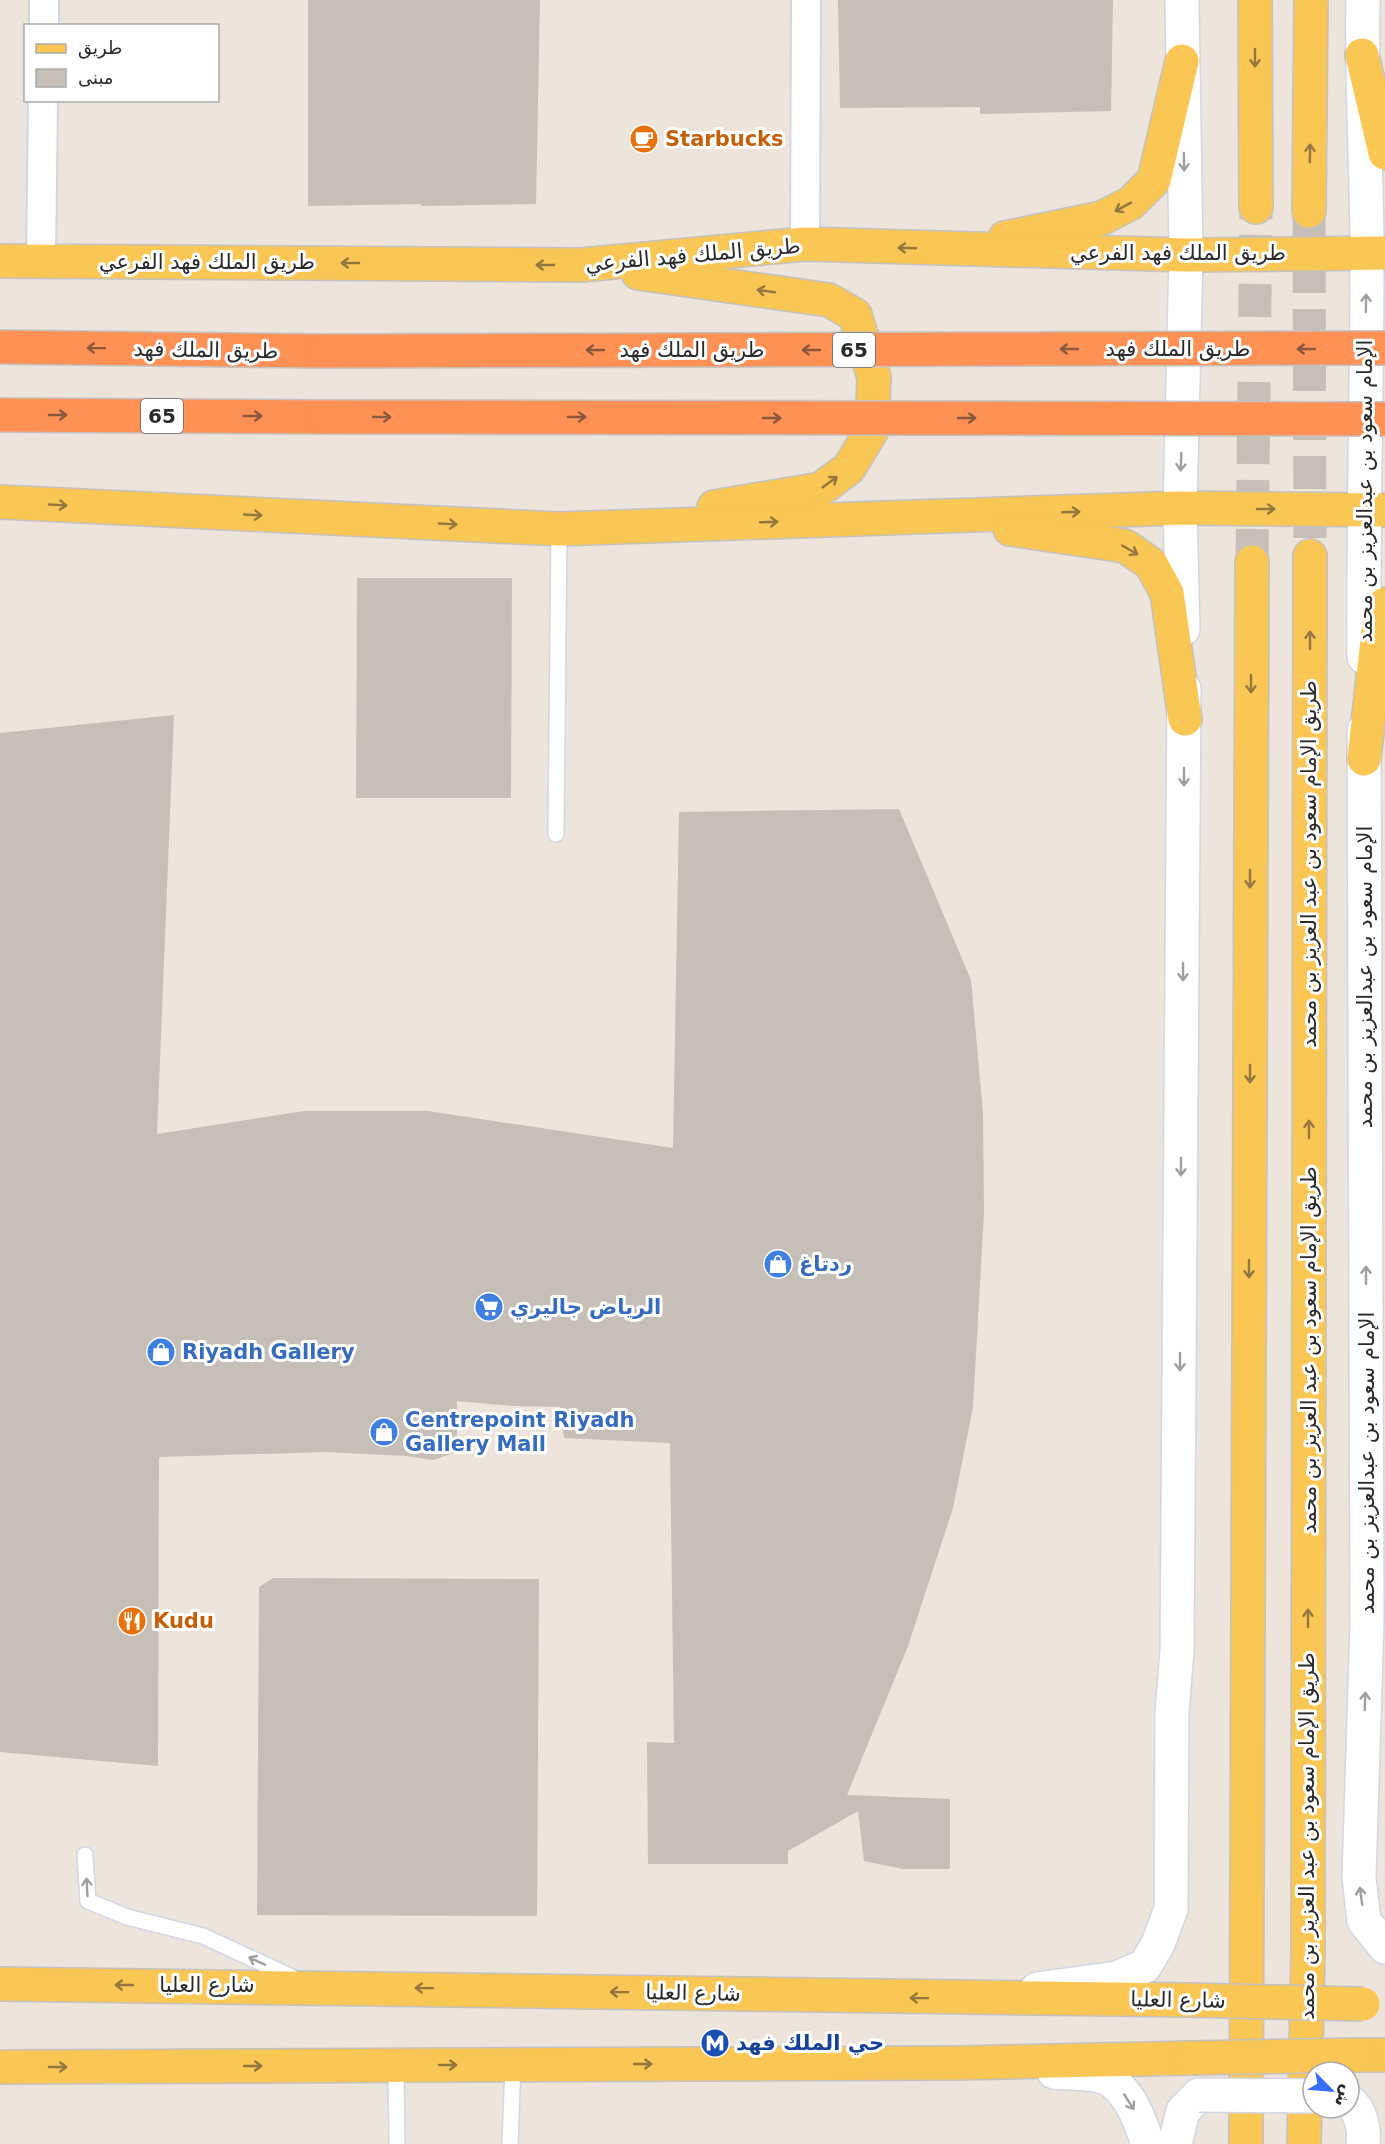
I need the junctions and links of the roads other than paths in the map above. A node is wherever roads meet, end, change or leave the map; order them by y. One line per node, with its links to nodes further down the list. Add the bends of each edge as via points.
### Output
1 (44, 0): 7 (street)
2 (806, 0): 14 (street)
3 (1182, 0): 9 (street)
4 (1255, 0): 12 (main road, one-way to 12)
5 (1311, 0): 13 (main road, one-way to 5)
6 (1363, 0): 8 (street, الإمام سعود بن عبدالعزيز بن محمد)
7 (44, 24)
8 (1362, 55): 11 (main road); 16 (street, الإمام سعود بن عبدالعزيز بن محمد)
9 (1182, 62): 15 (main road, one-way to 15, via 1154,180 1131,203 1102,219); 17 (street, one-way to 17)
10 (43, 102): 19 (street)
11 (1385, 153)
12 (1256, 207)
13 (1309, 212)
14 (805, 244): 15 (main road, طريق الملك فهد الفرعي, one-way to 14); 20 (main road, طريق الملك فهد الفرعي)
15 (946, 249): 17 (main road, طريق الملك فهد الفرعي)
16 (1376, 253): 17 (main road, طريق الملك فهد الفرعي); 27 (street, الإمام سعود بن عبدالعزيز بن محمد, one-way to 16)
17 (1186, 255): 26 (street, one-way to 26)
18 (0, 261): 19 (main road, طريق الملك فهد الفرعي)
19 (41, 261): 20 (main road, طريق الملك فهد الفرعي, one-way to 19)
20 (581, 265): 29 (main road, one-way to 20, via 821,489 849,468 872,430 874,377 855,315 829,300)
21 (0, 347): 22 (highway, طريق الملك فهد / 65, one-way to 21, bridge, via 322,351)
22 (1385, 348)
23 (0, 415): 24 (highway, 65, one-way to 24, bridge)
24 (1385, 419)
25 (0, 502): 29 (main road, one-way to 29)
26 (1180, 508): 27 (main road, one-way to 27); 28 (main road, one-way to 26); 33 (street)
27 (1374, 510): 34 (street, الإمام سعود بن عبدالعزيز بن محمد)
28 (928, 516): 29 (main road, one-way to 28); 33 (main road, one-way to 33, via 1125,546 1150,564 1167,593)
29 (574, 529): 35 (lane)
30 (1310, 556): 55 (main road, طريق الإمام سعود بن عبد العزيز بن محمد, one-way to 30, via 1308,1949)
31 (1251, 562): 54 (main road, one-way to 54)
32 (1385, 604): 34 (main road, via 1380,613)
33 (1185, 719): 41 (street, one-way to 41, via 1178,1627 1172,1712 1171,1909 1145,1966 1118,1978)
34 (1364, 759): 36 (street, الإمام سعود بن عبدالعزيز بن محمد, one-way to 34)
35 (556, 834)
36 (1376, 1622): 38 (street, الإمام سعود بن عبدالعزيز بن محمد, one-way to 36, via 1364,1921 1359,1878)
37 (85, 1855): 40 (lane, one-way to 37, via 203,1936 127,1917 88,1901)
38 (1385, 1947)
39 (0, 1984): 40 (main road, شارع العليا, one-way to 39)
40 (310, 1986): 41 (main road, شارع العليا, one-way to 40)
41 (970, 1999): 42 (main road, شارع العليا, bridge)
42 (1374, 2004)
43 (1372, 2055): 44 (main road, bridge)
44 (956, 2063): 46 (main road, one-way to 44); 52 (street, one-way to 52, via 1105,2077 1125,2094)
45 (396, 2065): 46 (main road, one-way to 46); 47 (main road, one-way to 45); 50 (lane)
46 (513, 2065): 51 (lane)
47 (0, 2067)
48 (1301, 2096): 53 (street, bridge, via 1199,2095 1183,2111)
49 (1360, 2120): 56 (street, via 1365,2131)
50 (397, 2144)
51 (510, 2144)
52 (1148, 2144)
53 (1175, 2144)
54 (1246, 2144)
55 (1304, 2144)
56 (1363, 2144)

